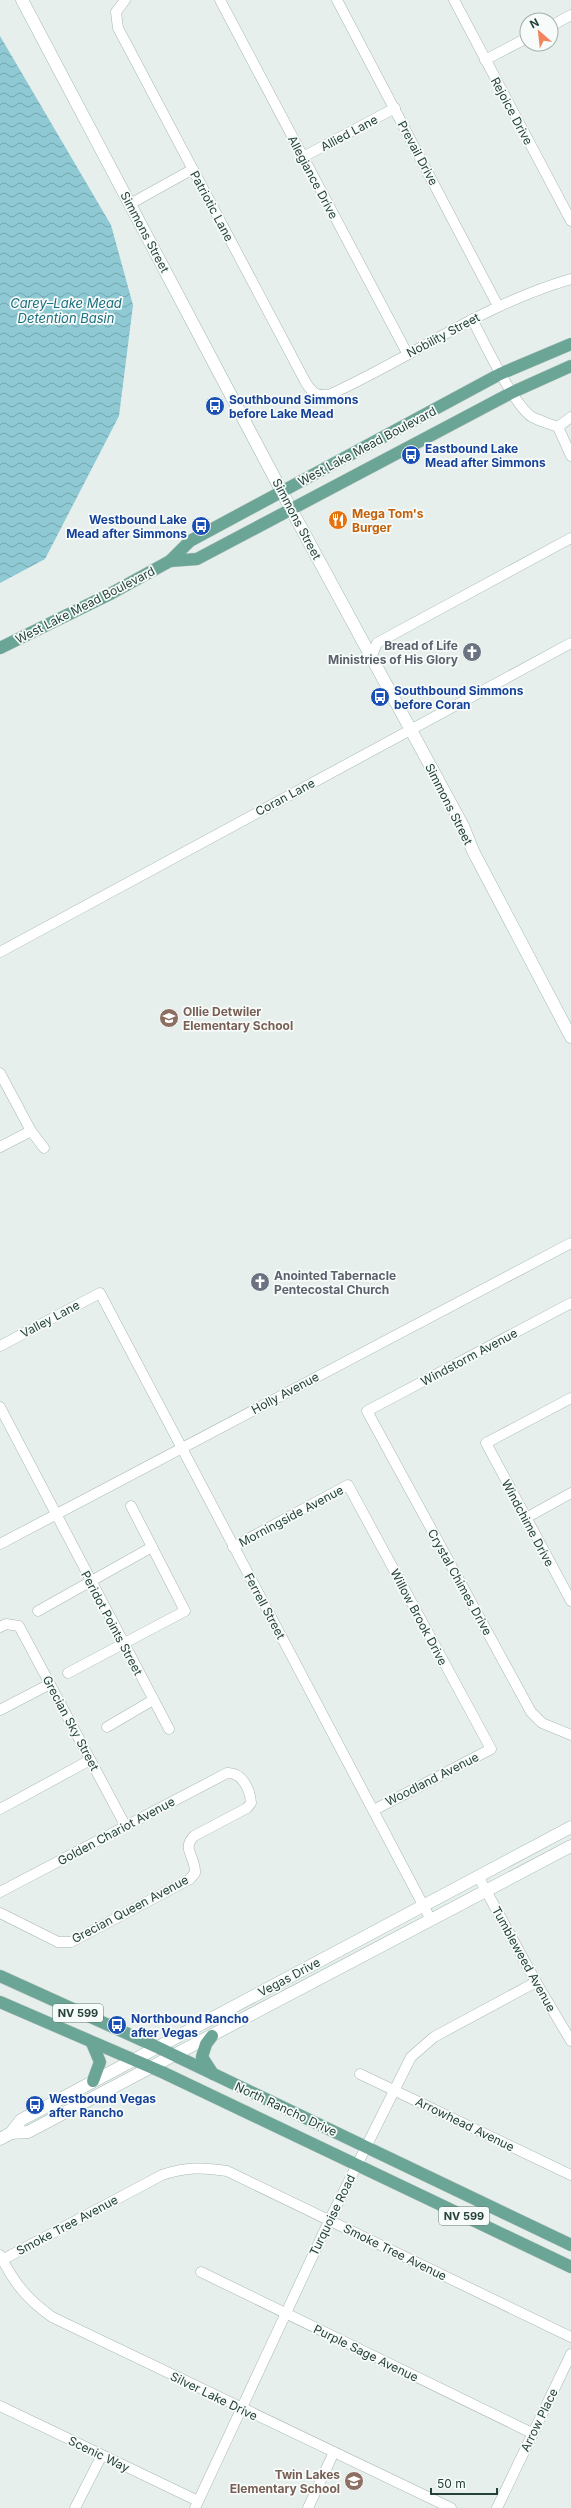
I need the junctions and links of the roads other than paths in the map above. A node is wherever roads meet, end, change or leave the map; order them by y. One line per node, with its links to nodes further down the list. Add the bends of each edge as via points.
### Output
1 (22, 0): 13 (main road, Simmons Street)
2 (125, 0): 12 (street, Patriotic Lane, via 116,12 118,28)
3 (220, 0): 11 (street, Allegiance Drive)
4 (337, 0): 10 (street, Prevail Drive)
5 (454, 0): 9 (street, Rejoice Drive)
6 (571, 15): 7 (street)
7 (559, 22)
8 (519, 42): 9 (street)
9 (486, 60): 14 (street, Rejoice Drive)
10 (394, 108): 11 (street, Allied Lane); 16 (street, Prevail Drive)
11 (303, 157): 19 (street, Allegiance Drive)
12 (193, 169): 13 (street); 23 (street, Patriotic Lane, via 306,383)
13 (130, 204): 29 (main road, Simmons Street)
14 (571, 221)
15 (571, 279): 16 (street, Nobility Street)
16 (498, 306): 17 (street, Nobility Street)
17 (472, 319): 19 (street, Nobility Street); 21 (street)
18 (571, 344): 21 (main road, West Lake Mead Boulevard)
19 (407, 354): 23 (street, Nobility Street, via 335,392)
20 (571, 366): 22 (main road, West Lake Mead Boulevard)
21 (500, 374): 22 (street); 24 (main road, West Lake Mead Boulevard)
22 (513, 392): 26 (street, via 531,416); 27 (main road, West Lake Mead Boulevard)
23 (318, 396)
24 (425, 414): 27 (main road); 29 (main road, West Lake Mead Boulevard)
25 (571, 417): 26 (street)
26 (558, 427): 28 (street)
27 (435, 433): 30 (main road, West Lake Mead Boulevard)
28 (571, 456)
29 (282, 492): 30 (main road, Simmons Street); 32 (main road, West Lake Mead Boulevard, via 190,541)
30 (291, 509): 32 (main road, West Lake Mead Boulevard, via 197,559); 35 (main road, Simmons Street)
31 (571, 538): 35 (street, via 379,642)
32 (170, 561): 34 (main road, West Lake Mead Boulevard, via 110,594)
33 (571, 643): 36 (street, Coran Lane)
34 (0, 648)
35 (371, 658): 36 (main road, Simmons Street)
36 (410, 730): 37 (street, Coran Lane); 38 (main road, Simmons Street, via 463,826 473,851)
37 (0, 952)
38 (571, 1037)
39 (0, 1073): 40 (street)
40 (30, 1131): 41 (street); 42 (street)
41 (0, 1147)
42 (44, 1148)
43 (571, 1244): 50 (street, Holly Avenue)
44 (100, 1293): 46 (street, Valley Lane); 50 (street, Ferrell Street)
45 (571, 1303): 49 (street, Windstorm Avenue)
46 (0, 1346)
47 (571, 1398): 55 (street, Windchime Drive, via 486,1443)
48 (0, 1407): 54 (street, Peridot Points Street)
49 (367, 1411): 70 (street, Crystal Chimes Drive, via 531,1712 542,1723)
50 (182, 1448): 54 (street, Holly Avenue); 58 (street, Ferrell Street)
51 (348, 1485): 58 (street, Morningside Avenue); 71 (street, Willow Brook Drive)
52 (571, 1493): 55 (street)
53 (131, 1506): 57 (street)
54 (55, 1516): 56 (street, Holly Avenue); 59 (street, Peridot Points Street)
55 (526, 1518): 60 (street, Windchime Drive)
56 (0, 1544)
57 (152, 1547): 59 (street); 63 (street, via 185,1611)
58 (233, 1547): 74 (street, Ferrell Street)
59 (90, 1582): 61 (street); 63 (street, Peridot Points Street)
60 (569, 1595)
61 (38, 1611)
62 (0, 1627): 65 (street, Grecian Sky Street, via 13,1623 20,1626)
63 (123, 1644): 64 (street); 66 (street, Peridot Points Street)
64 (68, 1673)
65 (50, 1684): 67 (street); 72 (street, Grecian Sky Street)
66 (153, 1700): 68 (street); 69 (street, Peridot Points Street)
67 (0, 1710)
68 (107, 1727)
69 (169, 1729)
70 (571, 1735)
71 (491, 1749): 74 (street, Woodland Avenue)
72 (90, 1760): 73 (street); 75 (street, Grecian Sky Street)
73 (0, 1808)
74 (374, 1810): 82 (street, Ferrell Street)
75 (125, 1825): 78 (street, Golden Chariot Avenue, via 227,1773 234,1772 240,1776 252,1803 194,1836 188,1842 187,1849 196,1865); 81 (street, Golden Chariot Avenue)
76 (570, 1829): 79 (main road, Vegas Drive)
77 (571, 1846): 80 (main road, Vegas Drive)
78 (195, 1873): 83 (street, Grecian Queen Avenue, via 190,1879 71,1942 64,1943)
79 (478, 1876): 80 (street, Tumbleweed Avenue); 82 (main road, Vegas Drive)
80 (486, 1891): 84 (main road, Vegas Drive); 86 (street, Tumbleweed Avenue)
81 (0, 1892)
82 (423, 1905): 84 (street, Ferrell Street); 91 (main road, Vegas Drive)
83 (0, 1913)
84 (431, 1920): 88 (main road, Vegas Drive)
85 (0, 1976): 91 (main road, North Rancho Drive / NV 599)
86 (536, 1982): 89 (street, Tumbleweed Avenue); 98 (street, Turquoise Road, via 434,2037 411,2058)
87 (0, 2002): 90 (main road, North Rancho Drive / NV 599)
88 (212, 2036): 92 (main road, Vegas Drive); 95 (main road, via 202,2057)
89 (571, 2041)
90 (92, 2043): 93 (main road, North Rancho Drive / NV 599); 97 (main road, via 100,2062)
91 (158, 2047): 92 (main road, North Rancho Drive / NV 599); 93 (main road, Vegas Drive)
92 (175, 2055): 94 (main road, Vegas Drive); 95 (main road, North Rancho Drive / NV 599)
93 (134, 2060): 94 (main road, North Rancho Drive / NV 599); 97 (main road, Vegas Drive)
94 (151, 2068): 99 (main road, Vegas Drive, via 28,2132); 102 (main road, North Rancho Drive / NV 599)
95 (213, 2074): 101 (main road, North Rancho Drive / NV 599)
96 (360, 2074): 98 (street, Arrowhead Avenue)
97 (93, 2081): 99 (main road, Vegas Drive, via 21,2120)
98 (394, 2090): 101 (street, Turquoise Road); 103 (street, Arrowhead Avenue)
99 (11, 2133): 100 (main road, Vegas Drive)
100 (0, 2139)
101 (365, 2146): 102 (street, Turquoise Road); 105 (main road, North Rancho Drive / NV 599)
102 (356, 2164): 104 (street, Turquoise Road); 107 (main road, North Rancho Drive / NV 599)
103 (571, 2175)
104 (329, 2221): 106 (street, Smoke Tree Avenue, via 227,2171 184,2168 162,2175); 109 (street, Turquoise Road); 110 (street, Smoke Tree Avenue)
105 (571, 2245)
106 (1, 2258): 113 (street, Silver Lake Drive, via 30,2301 52,2317)
107 (571, 2267)
108 (201, 2272): 109 (street, Purple Sage Avenue)
109 (284, 2314): 113 (street, Turquoise Road); 114 (street, Purple Sage Avenue)
110 (571, 2337)
111 (571, 2354): 114 (street, Arrow Place)
112 (0, 2406): 116 (street, Scenic Way)
113 (240, 2408): 115 (street, Silver Lake Drive); 117 (street, Turquoise Road)
114 (532, 2433): 121 (street, Arrow Place)
115 (334, 2452): 119 (street); 120 (street, Silver Lake Drive)
116 (102, 2455): 117 (street, Scenic Way); 118 (street)
117 (197, 2505)
118 (76, 2508)
119 (308, 2508)
120 (451, 2508)
121 (497, 2508)

